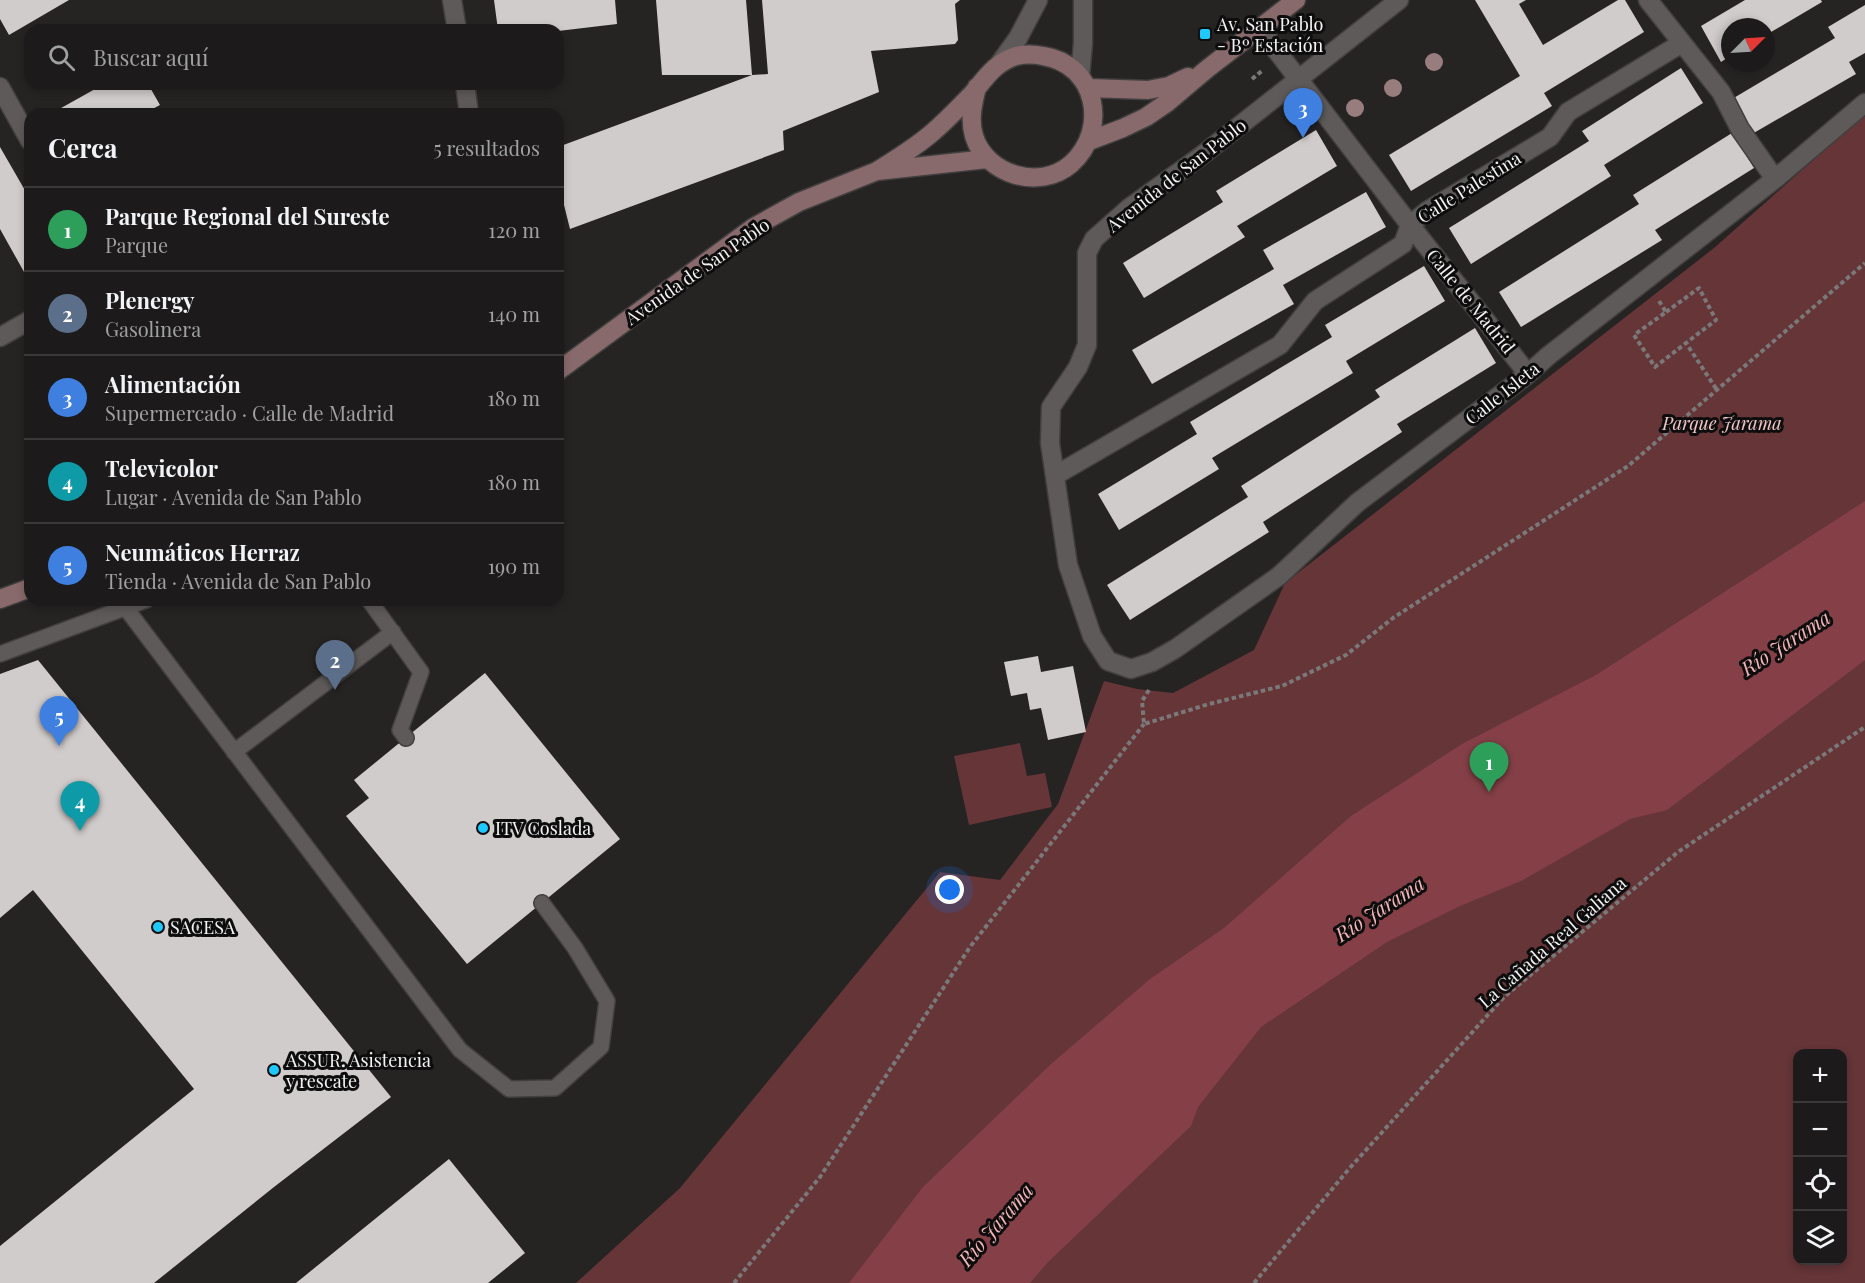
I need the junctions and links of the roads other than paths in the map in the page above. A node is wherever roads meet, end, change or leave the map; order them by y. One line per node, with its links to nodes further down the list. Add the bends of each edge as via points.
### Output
1 (452, 0): 7 (street)
2 (1038, 0): 10 (street)
3 (1083, 0): 13 (street)
4 (1296, 0): 8 (street)
5 (1399, 0): 12 (street, Avenida de San Pablo)
6 (1648, 0): 9 (street)
7 (456, 24)
8 (1260, 29): 11 (street); 12 (street, Calle de Madrid)
9 (1683, 43): 23 (street, via 1721,92 1740,129); 24 (street, Calle Palestina, via 1568,112 1550,137)
10 (1000, 63): 13 (street, via 1016,56 1052,57 1068,65); 15 (street)
11 (1206, 69): 13 (street, via 1169,86 1148,90); 20 (street, via 1146,117)
12 (1299, 80): 24 (street, Calle de Madrid); 29 (street, Avenida de San Pablo, via 1129,208 1094,239 1087,253 1087,345 1078,367 1051,407 1050,443)
13 (1084, 83): 20 (street, via 1093,106)
14 (0, 87): 19 (street)
15 (977, 87): 21 (street, via 970,111 974,137); 22 (street, via 932,134)
16 (466, 90): 18 (street)
17 (1865, 103): 23 (street, Calle Isleta)
18 (468, 108)
19 (24, 130)
20 (1089, 141): 21 (street, via 1067,167 1034,178 1017,176)
21 (987, 159): 22 (street)
22 (877, 171): 27 (street, Avenida de San Pablo, via 799,202 754,227)
23 (1774, 179): 28 (street, Calle Isleta)
24 (1410, 225): 28 (street, Calle de Madrid); 29 (street, Calle Palestina, via 1403,244 1314,301 1280,345)
25 (24, 323): 26 (street)
26 (0, 337)
27 (564, 367)
28 (1528, 374): 29 (street, Calle Isleta, via 1357,503 1279,576 1175,649 1131,669 1108,661 1092,636 1068,565)
29 (1056, 476)
30 (24, 590): 31 (street)
31 (0, 599)
32 (129, 606): 34 (lane)
33 (374, 606): 35 (lane)
34 (126, 607): 36 (lane); 38 (lane)
35 (393, 632): 37 (lane, via 421,672 400,730); 38 (lane)
36 (0, 654)
37 (406, 738)
38 (234, 752): 39 (lane, via 460,1050 509,1089 555,1088 601,1047 607,1001)
39 (542, 903)

